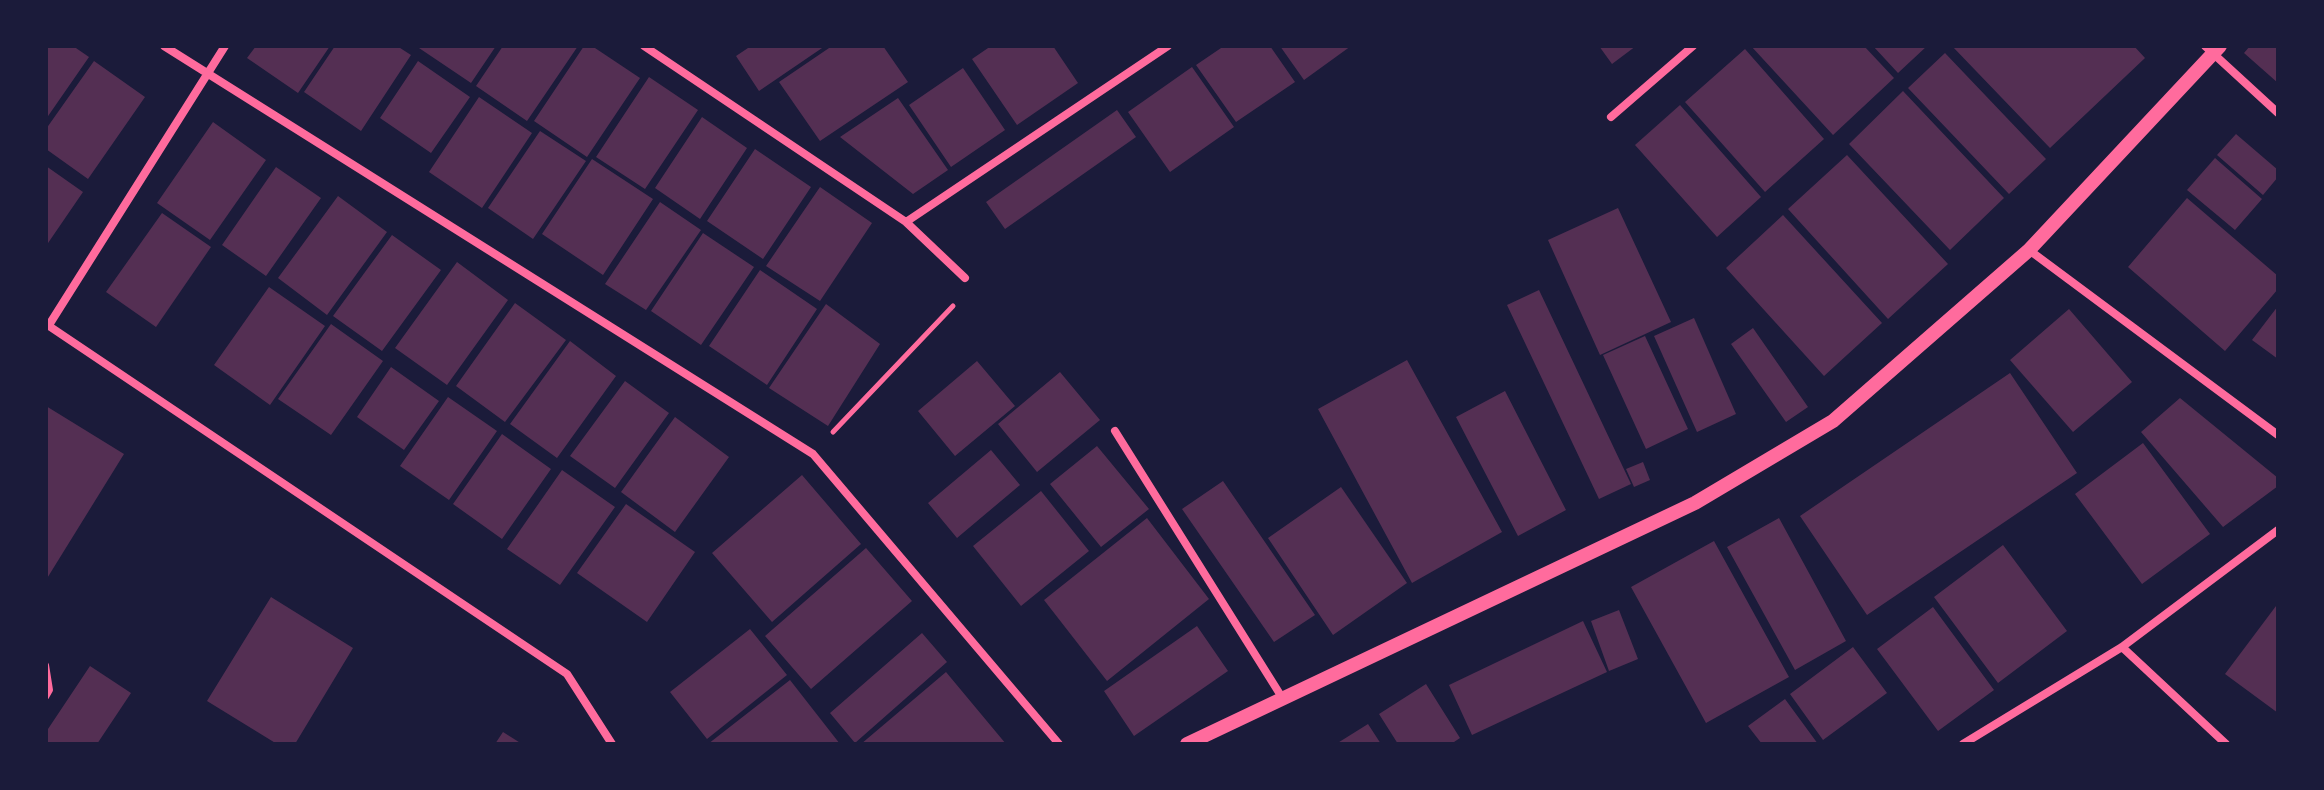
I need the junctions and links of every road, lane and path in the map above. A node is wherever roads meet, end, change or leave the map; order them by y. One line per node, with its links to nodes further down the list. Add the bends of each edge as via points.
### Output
1 (164, 46): 7 (street)
2 (225, 46): 7 (street)
3 (644, 46): 10 (street)
4 (1168, 46): 10 (street)
5 (1693, 46): 9 (street)
6 (2213, 48): 8 (street); 11 (street)
7 (207, 73): 13 (street); 16 (street)
8 (2278, 113)
9 (1611, 117)
10 (906, 222): 12 (street)
11 (2029, 250): 15 (street); 21 (street, via 1833,421 1695,503)
12 (965, 278): 16 (path, via 961,298)
13 (48, 324): 22 (street, via 567,674)
14 (1115, 431): 21 (street)
15 (2278, 435)
16 (813, 454): 23 (street)
17 (2278, 530): 18 (street)
18 (2122, 647): 25 (street); 26 (street)
19 (46, 665): 20 (lane)
20 (46, 697)
21 (1283, 699): 24 (street)
22 (612, 744)
23 (1059, 744)
24 (1187, 744)
25 (1963, 744)
26 (2226, 744)

